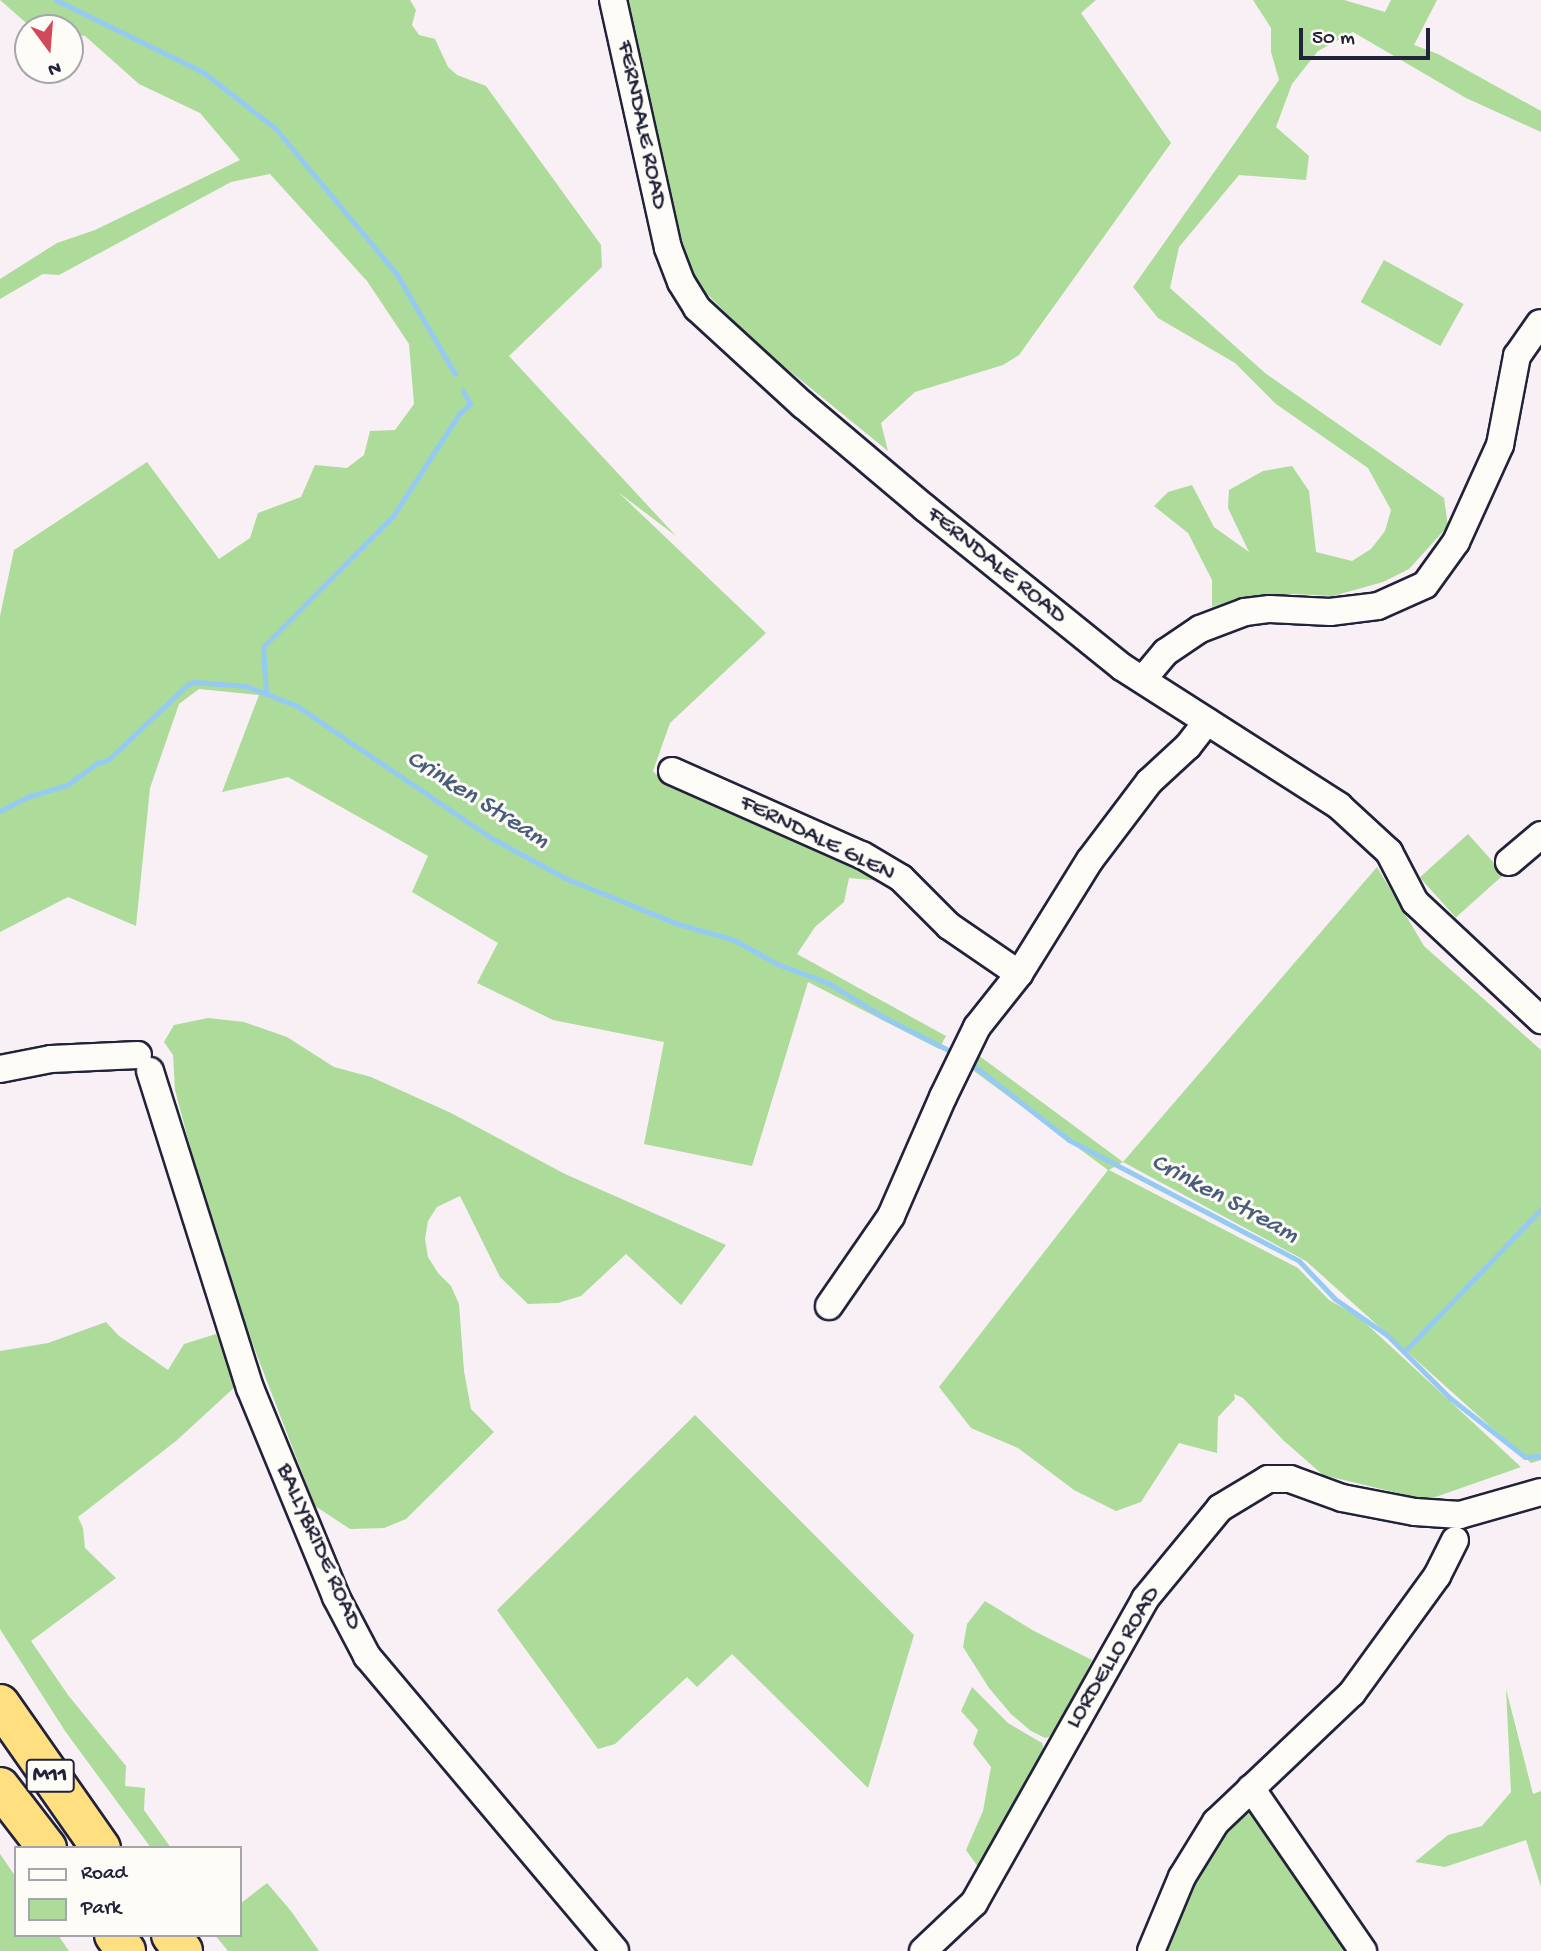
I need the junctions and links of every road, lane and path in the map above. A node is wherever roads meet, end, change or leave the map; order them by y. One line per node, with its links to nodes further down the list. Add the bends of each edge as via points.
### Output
1 (613, 0): 3 (street, FERNDALE ROAD, via 668,248 694,304 803,405 925,508 1101,651)
2 (1541, 323): 3 (street, via 1517,356 1500,445 1456,542 1425,585 1378,606 1330,612 1245,612 1200,629 1166,652)
3 (1143, 678): 4 (street, FERNDALE ROAD)
4 (1206, 722): 8 (street, via 1149,782 1090,860); 9 (street, FERNDALE ROAD, via 1339,806 1389,852 1415,902)
5 (672, 771): 8 (street, FERNDALE GLEN, via 862,855 901,878 949,926)
6 (1538, 843): 7 (street)
7 (1509, 862)
8 (1018, 974): 11 (street, via 977,1027 891,1216)
9 (1541, 1020)
10 (0, 1069): 19 (street, BALLYBRIDE ROAD, via 51,1059 144,1063 250,1388 336,1597 368,1656)
11 (829, 1306)
12 (1541, 1492): 20 (street, LORDELLO ROAD, via 1460,1515 1342,1498 1290,1479 1268,1479 1220,1508 1145,1599 974,1903)
13 (1455, 1540): 16 (street, via 1437,1576 1352,1693)
14 (0, 1704): 18 (highway, M11)
15 (0, 1787): 17 (highway, M11)
16 (1251, 1788): 21 (street, via 1216,1822 1195,1855); 22 (street)
17 (45, 1846)
18 (100, 1846)
19 (615, 1951)
20 (923, 1951)
21 (1151, 1951)
22 (1363, 1951)

